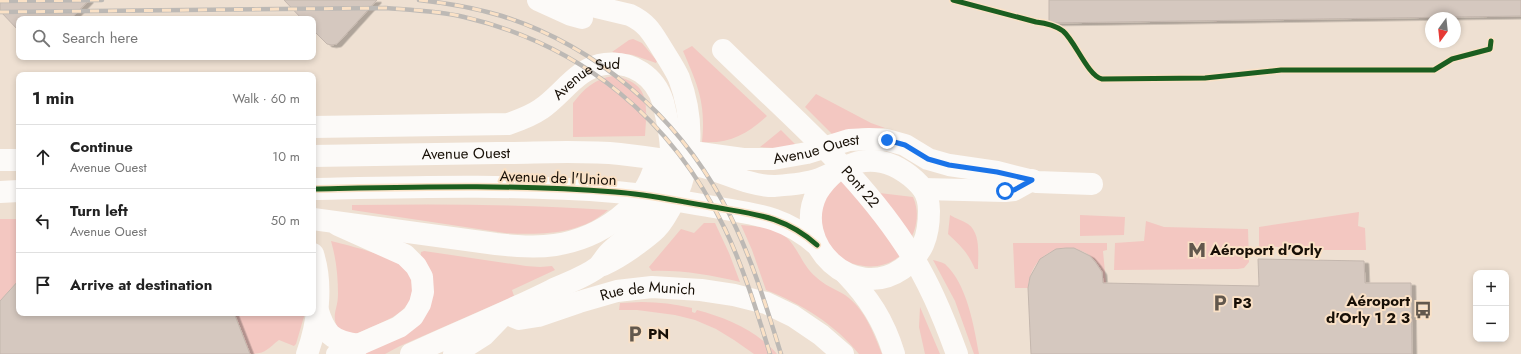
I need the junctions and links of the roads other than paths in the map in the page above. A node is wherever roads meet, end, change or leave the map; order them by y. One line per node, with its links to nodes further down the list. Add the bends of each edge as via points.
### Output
1 (538, 0): 4 (main road, via 571,15 641,33)
2 (567, 0): 4 (main road, Avenue Sud, via 639,19 650,29)
3 (723, 50): 26 (main road, Pont 22, via 804,128 878,208 905,245 927,282 942,312)
4 (663, 51): 18 (main road, Avenue Sud, via 679,78 690,127 690,145 681,187)
5 (316, 127): 6 (main road, Avenue Sud, via 508,124 542,108 579,76 594,67 618,64 634,68 656,86 662,102)
6 (665, 127): 18 (main road, Avenue Sud, via 670,139 671,154 669,168 655,203); 19 (main road, via 654,169 636,202 596,232 575,241 554,246 525,247)
7 (618, 154): 8 (main road, Avenue Ouest); 11 (main road, Avenue Ouest, via 701,166 760,185 774,186 818,180); 12 (main road, Avenue Ouest, via 651,147 743,159 773,159 807,153 849,140 887,140 905,145 928,159 949,165)
8 (316, 156)
9 (0, 160): 10 (main road)
10 (16, 160)
11 (834, 172): 15 (main road, via 857,162 882,162 904,172); 20 (main road, via 817,193 813,205 811,219)
12 (1032, 180): 13 (main road, Avenue Ouest); 15 (main road, via 1014,190 1005,191)
13 (1092, 184)
14 (316, 189): 20 (main road, Avenue de l'Union, via 506,188 616,192 770,217 795,229)
15 (923, 189): 22 (main road, via 929,205 928,229 920,250 911,262 899,271 885,276 858,277)
16 (16, 191): 17 (main road)
17 (0, 192)
18 (654, 219): 24 (main road, Avenue Sud, via 609,253 598,266)
19 (322, 221): 25 (main road, via 405,255 422,277 423,292 413,316 399,327)
20 (816, 244): 22 (main road, via 824,256)
21 (316, 271): 23 (main road)
22 (845, 273): 32 (main road, via 877,312)
23 (317, 308): 25 (main road, via 321,322 334,339); 27 (main road, via 315,328)
24 (505, 313): 29 (main road, Avenue Sud); 30 (main road, via 484,335); 31 (main road, Rue de Munich, via 519,319 538,316 617,291 652,287 701,290 766,303 794,316)
25 (359, 346): 28 (main road)
26 (955, 348)
27 (307, 354)
28 (336, 354)
29 (411, 354)
30 (454, 354)
31 (843, 354)
32 (894, 354)

